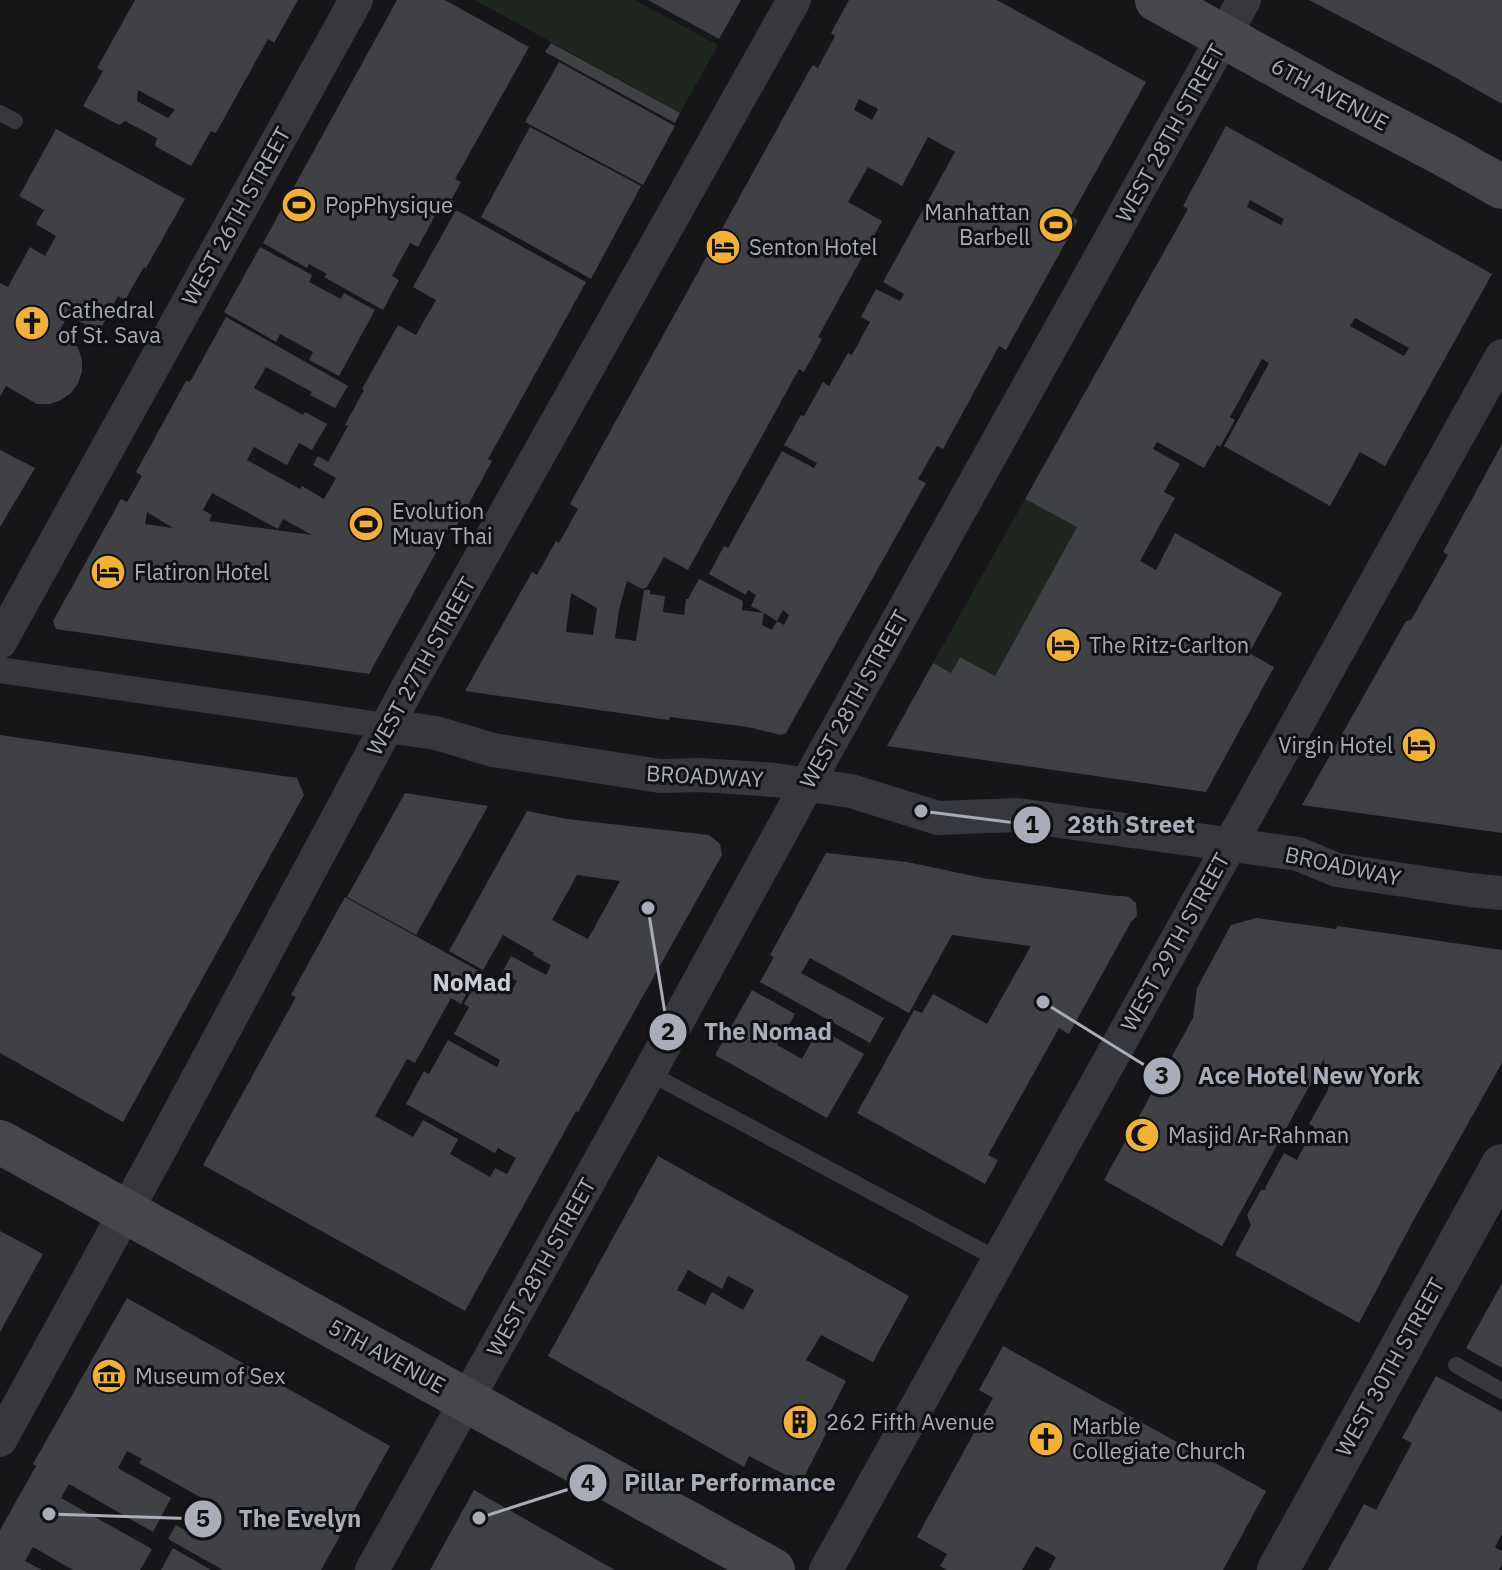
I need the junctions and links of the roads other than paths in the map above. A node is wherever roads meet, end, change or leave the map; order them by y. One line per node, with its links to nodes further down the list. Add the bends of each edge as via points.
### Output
1 (356, 0): 7 (street, WEST 26TH STREET)
2 (794, 0): 9 (street, WEST 27TH STREET)
3 (1157, 0): 4 (main road, 6TH AVENUE)
4 (1234, 18): 5 (main road, 6TH AVENUE); 10 (street, WEST 28TH STREET)
5 (1502, 187)
6 (1502, 356): 11 (street, WEST 29TH STREET)
7 (0, 642)
8 (0, 670): 9 (street, BROADWAY)
9 (387, 726): 10 (street, BROADWAY, via 493,750 660,776); 16 (street, WEST 27TH STREET)
10 (807, 785): 11 (street, BROADWAY, via 851,791 938,818 1018,815); 13 (street, WEST 28TH STREET)
11 (1230, 845): 12 (street, BROADWAY, via 1298,854 1337,870); 17 (street, WEST 29TH STREET)
12 (1502, 893)
13 (649, 1073): 17 (lane); 20 (street, WEST 28TH STREET)
14 (0, 1142): 16 (main road, 5TH AVENUE)
15 (1502, 1165): 25 (street, WEST 30TH STREET)
16 (126, 1212): 20 (main road, 5TH AVENUE); 21 (street, WEST 27TH STREET)
17 (999, 1260): 24 (street, WEST 29TH STREET)
18 (1456, 1365): 19 (lane)
19 (1502, 1391)
20 (466, 1400): 22 (street, WEST 28TH STREET); 23 (main road, 5TH AVENUE)
21 (0, 1440)
22 (372, 1570)
23 (773, 1570)
24 (826, 1570)
25 (1278, 1570)

